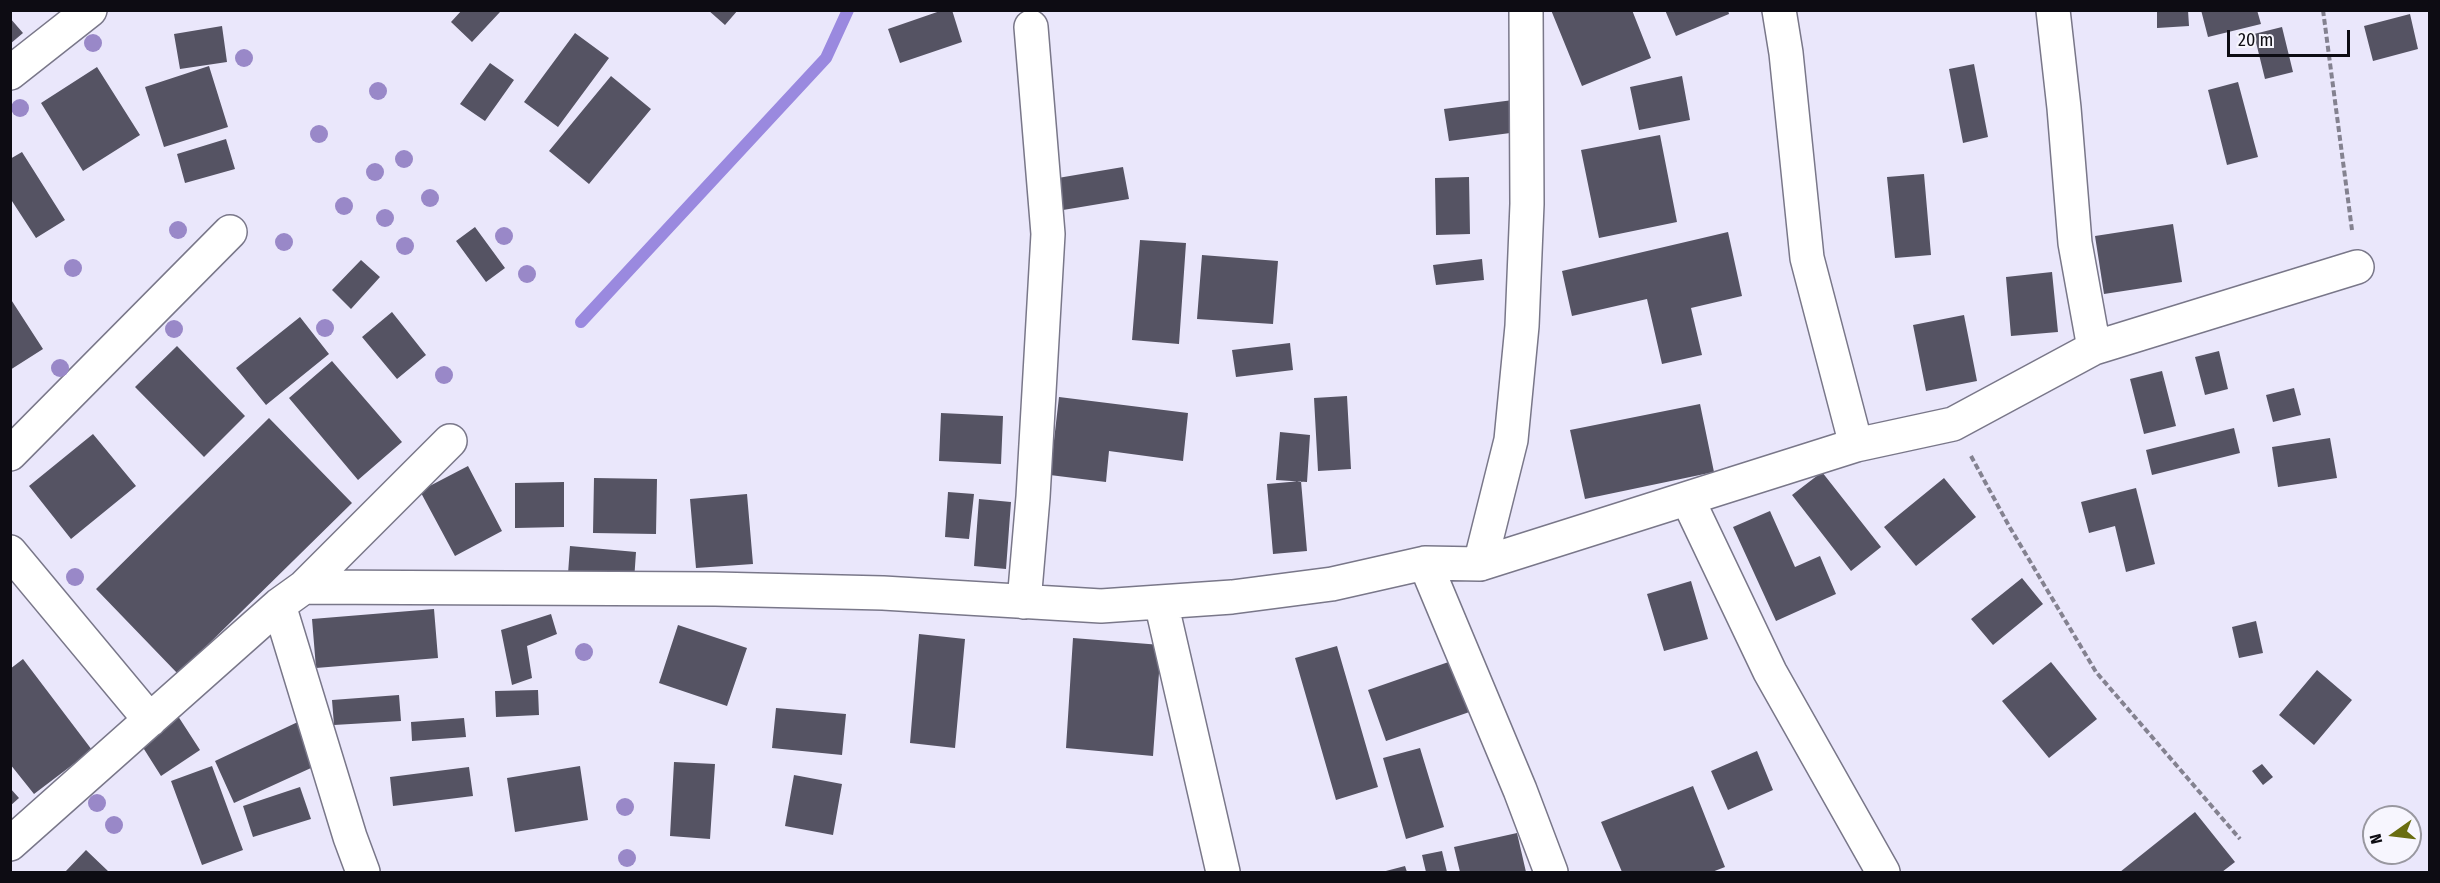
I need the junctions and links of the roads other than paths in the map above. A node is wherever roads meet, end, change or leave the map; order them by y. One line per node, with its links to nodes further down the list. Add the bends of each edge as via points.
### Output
1 (90, 10): 6 (street)
2 (1526, 10): 16 (street, via 1527,204 1522,326 1511,440)
3 (1779, 10): 11 (street, via 1807,258)
4 (2053, 10): 9 (street, via 2075,243)
5 (1031, 27): 18 (street, via 1048,234)
6 (10, 74)
7 (230, 232): 12 (street)
8 (2357, 267): 9 (street)
9 (2094, 348): 11 (street, via 1953,424)
10 (450, 441): 17 (street)
11 (1856, 446): 13 (street)
12 (10, 454)
13 (1688, 500): 16 (street); 25 (street, via 1770,672)
14 (10, 552): 20 (street)
15 (1425, 564): 16 (street); 19 (street, via 1332,584); 24 (street)
16 (1480, 564)
17 (292, 596): 18 (street, via 715,589 883,593); 20 (street); 22 (street, via 350,837)
18 (1024, 602): 19 (street, via 1101,606)
19 (1161, 602): 23 (street)
20 (150, 720): 21 (street)
21 (10, 844)
22 (363, 873)
23 (1223, 873)
24 (1551, 873)
25 (1883, 873)

